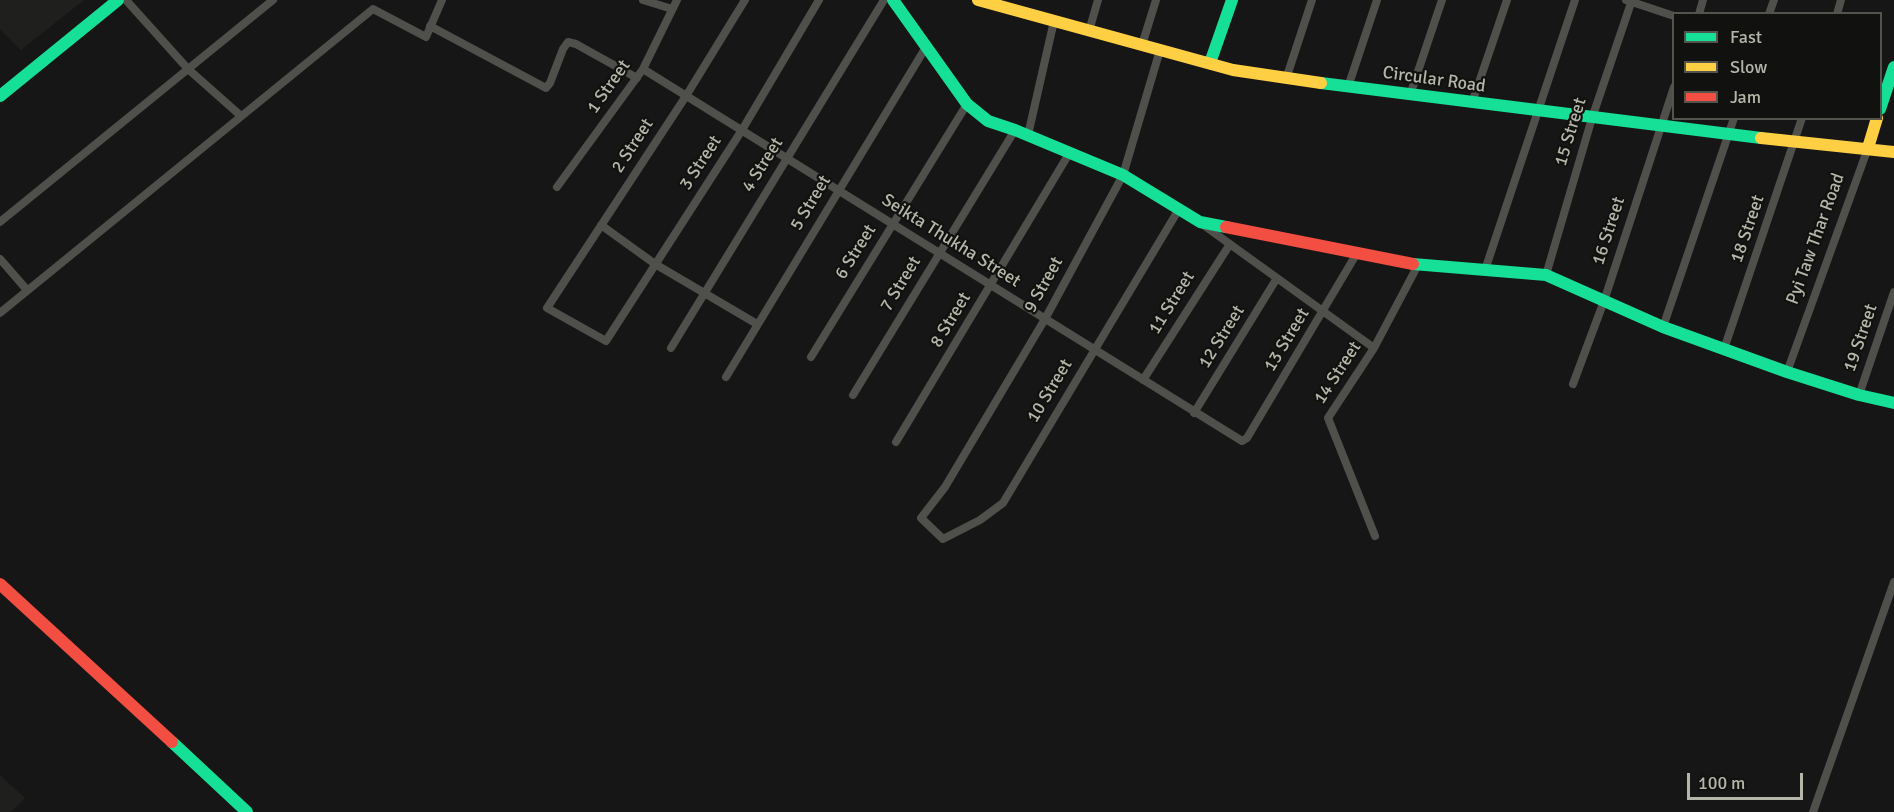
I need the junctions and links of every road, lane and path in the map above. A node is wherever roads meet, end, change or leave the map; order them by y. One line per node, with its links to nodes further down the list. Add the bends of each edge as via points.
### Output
1 (118, 0): 40 (main road)
2 (126, 0): 32 (street)
3 (273, 0): 32 (street)
4 (442, 0): 25 (street)
5 (642, 0): 22 (street)
6 (677, 0): 22 (street, 1 Street)
7 (745, 0): 41 (street, 2 Street)
8 (819, 0): 52 (street, 3 Street)
9 (884, 0): 60 (street, 4 Street)
10 (893, 0): 28 (main road)
11 (978, 0): 21 (main road, Circular Road)
12 (1098, 0): 26 (street)
13 (1156, 0): 27 (street)
14 (1232, 0): 30 (main road)
15 (1312, 0): 35 (street)
16 (1377, 0): 37 (street)
17 (1442, 0): 39 (street)
18 (1507, 0): 43 (street)
19 (1575, 0): 45 (street)
20 (1630, 1): 23 (street); 47 (street, 15 Street)
21 (1020, 5): 24 (main road, Circular Road)
22 (672, 9): 33 (street, 1 Street)
23 (1672, 15)
24 (1054, 21): 26 (main road, Circular Road); 54 (street)
25 (430, 26): 34 (street, via 546,88 568,42); 46 (street, via 426,37 373,9)
26 (1089, 31): 27 (main road, Circular Road)
27 (1142, 45): 29 (main road, Circular Road)
28 (926, 47): 44 (main road); 63 (street, 5 Street)
29 (1160, 50): 30 (main road, Circular Road); 61 (street, 9 Street)
30 (1210, 63): 35 (main road, Circular Road)
31 (1894, 67): 36 (main road)
32 (188, 69): 46 (street); 65 (street)
33 (644, 69): 34 (street, 1 Street); 41 (street, Seikta Thukha Street)
34 (637, 78): 62 (street, 1 Street)
35 (1286, 79): 37 (main road, Circular Road)
36 (1884, 84): 42 (main road)
37 (1348, 87): 39 (main road, Circular Road)
38 (1672, 93): 51 (street, 16 Street)
39 (1410, 95): 43 (main road, Circular Road)
40 (0, 96)
41 (686, 96): 52 (street, Seikta Thukha Street); 68 (street, 2 Street)
42 (1882, 100)
43 (1472, 103): 45 (main road, Circular Road)
44 (967, 104): 53 (main road, via 988,122); 67 (street, 6 Street)
45 (1536, 112): 47 (main road, Circular Road); 75 (street)
46 (241, 116): 79 (street)
47 (1592, 118): 51 (main road, Circular Road); 76 (street, 15 Street)
48 (1733, 120): 55 (street)
49 (1801, 120): 56 (street, 18 Street)
50 (1876, 120): 57 (main road, Pyi Taw Thar Road)
51 (1660, 126): 55 (main road, Circular Road); 82 (street, 16 Street)
52 (742, 130): 60 (street, Seikta Thukha Street); 73 (street, 3 Street)
53 (1015, 130): 54 (main road); 70 (street, 7 Street)
54 (1028, 135): 58 (main road)
55 (1729, 135): 56 (main road, Circular Road); 87 (street)
56 (1794, 142): 57 (main road, Circular Road); 91 (street, 18 Street)
57 (1868, 148): 59 (main road, Circular Road); 94 (street, Pyi Taw Thar Road)
58 (1070, 152): 61 (main road); 78 (street, 8 Street)
59 (1894, 152)
60 (787, 159): 63 (street, Seikta Thukha Street); 81 (street, 4 Street)
61 (1123, 175): 64 (main road); 85 (street, 9 Street)
62 (557, 187)
63 (838, 190): 67 (street, Seikta Thukha Street); 86 (street, 5 Street)
64 (1179, 209): 66 (main road); 92 (street, 10 Street)
65 (0, 222)
66 (1200, 222): 69 (street); 71 (main road)
67 (893, 224): 70 (street, Seikta Thukha Street); 93 (street, 6 Street)
68 (601, 225): 73 (street); 88 (street, 2 Street, via 547,308)
69 (1230, 244): 77 (street); 96 (street, 11 Street)
70 (939, 253): 78 (street, Seikta Thukha Street); 98 (street, 7 Street)
71 (1357, 253): 74 (main road); 83 (street, 13 Street)
72 (0, 259): 79 (street)
73 (655, 264): 81 (street); 88 (street, 3 Street)
74 (1418, 265): 75 (main road); 90 (street, 14 Street)
75 (1485, 270): 76 (main road)
76 (1546, 275): 82 (main road)
77 (1277, 278): 83 (street); 101 (street, 12 Street)
78 (991, 286): 85 (street, Seikta Thukha Street); 103 (street, 8 Street)
79 (27, 290): 84 (street)
80 (1894, 292): 99 (street, 19 Street)
81 (704, 294): 86 (street); 89 (street, 4 Street)
82 (1604, 301): 87 (main road); 97 (street, 16 Street)
83 (1323, 312): 90 (street); 102 (street, 13 Street)
84 (0, 313)
85 (1045, 319): 92 (street, Seikta Thukha Street); 104 (street, 9 Street, via 945,487)
86 (757, 324): 95 (street, 5 Street)
87 (1663, 327): 91 (main road)
88 (606, 340)
89 (671, 348)
90 (1374, 348): 105 (street, 14 Street, via 1328,418)
91 (1724, 349): 94 (main road)
92 (1094, 350): 96 (street, Seikta Thukha Street); 104 (street, 10 Street, via 1003,503 943,539)
93 (811, 357)
94 (1787, 372): 99 (main road)
95 (726, 377)
96 (1143, 380): 101 (street, Seikta Thukha Street)
97 (1573, 384)
98 (853, 395)
99 (1859, 395): 100 (main road)
100 (1894, 404)
101 (1194, 412): 102 (street, Seikta Thukha Street)
102 (1242, 441)
103 (896, 442)
104 (921, 518)
105 (1375, 536)
106 (1894, 582): 109 (street)
107 (0, 584): 108 (main road)
108 (247, 812)
109 (1813, 812)

